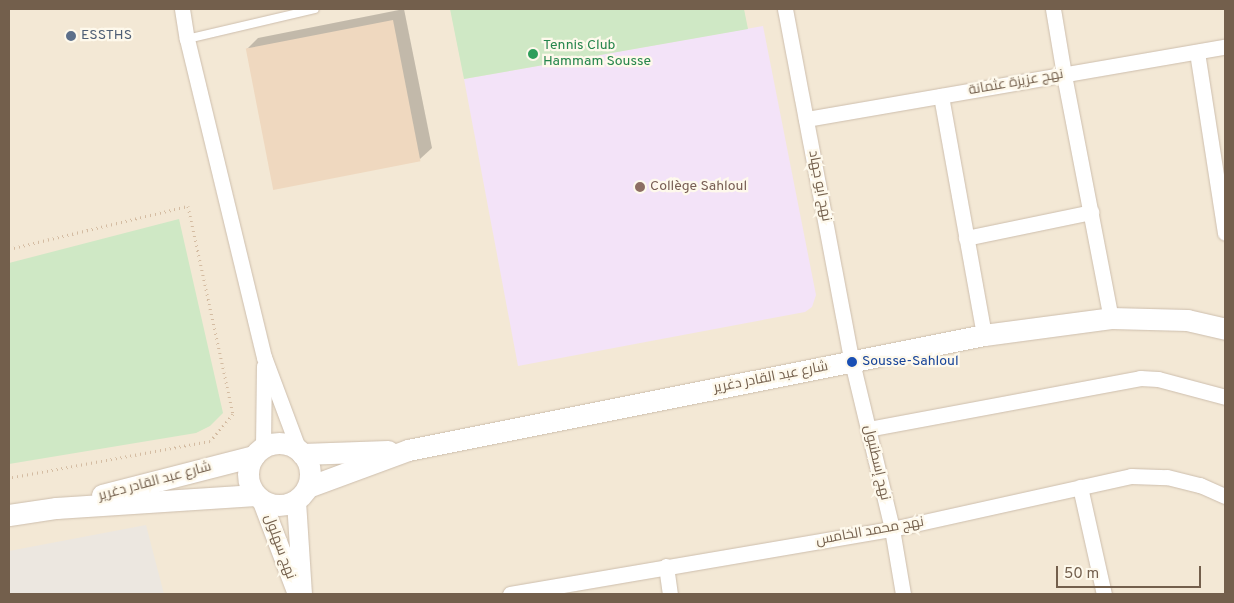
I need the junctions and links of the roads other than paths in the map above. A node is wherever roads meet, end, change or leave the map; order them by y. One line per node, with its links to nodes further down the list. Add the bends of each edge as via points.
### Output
1 (182, 9): 5 (street)
2 (316, 9): 5 (lane)
3 (785, 9): 10 (street, نهج ابو جهاد)
4 (1053, 9): 8 (street)
5 (187, 39): 18 (street)
6 (1225, 47): 7 (street, نهج عزيزة عثمانة)
7 (1197, 52): 8 (street, نهج عزيزة عثمانة); 11 (street)
8 (1064, 75): 9 (street, نهج عزيزة عثمانة); 12 (street)
9 (941, 96): 10 (street, نهج عزيزة عثمانة); 14 (street)
10 (806, 119): 19 (street, نهج ابو جهاد)
11 (1222, 195): 13 (street)
12 (1091, 212): 14 (street); 15 (street)
13 (1225, 233)
14 (966, 238): 17 (street)
15 (1111, 318): 16 (main road, شارع عبد القادر دغرير, via 1187,320); 17 (main road, شارع عبد القادر دغرير)
16 (1225, 329)
17 (984, 335): 19 (main road, شارع عبد القادر دغرير)
18 (264, 357): 23 (street); 24 (street)
19 (852, 362): 21 (street, نهج إسطنبول); 22 (main road, شارع عبد القادر دغرير)
20 (1225, 397): 21 (street, via 1158,379 1140,378)
21 (868, 429): 31 (street, نهج إسطنبول)
22 (408, 450): 23 (main road, شارع عبد القادر دغرير); 26 (main road, شارع عبد القادر دغرير)
23 (300, 451): 24 (main road, via 280,443); 26 (main road, via 310,469)
24 (258, 452): 28 (main road, via 249,467 248,479); 29 (main road, شارع عبد القادر دغرير)
25 (1080, 488): 27 (street, نهج محمد الخامس, via 1131,476 1166,477 1200,485); 31 (street, نهج محمد الخامس); 39 (street)
26 (302, 494): 28 (main road, via 278,505); 35 (street, نهج سهلول)
27 (1225, 496)
28 (259, 497): 29 (main road, شارع عبد القادر دغرير); 34 (street, نهج سهلول)
29 (56, 508): 30 (main road, شارع عبد القادر دغرير)
30 (9, 514)
31 (892, 529): 32 (street, نهج محمد الخامس); 38 (street, نهج إسطنبول)
32 (666, 566): 33 (street, نهج محمد الخامس); 37 (street)
33 (566, 589): 36 (street, نهج محمد الخامس)
34 (297, 594)
35 (302, 594)
36 (510, 594)
37 (670, 594)
38 (903, 594)
39 (1104, 594)

